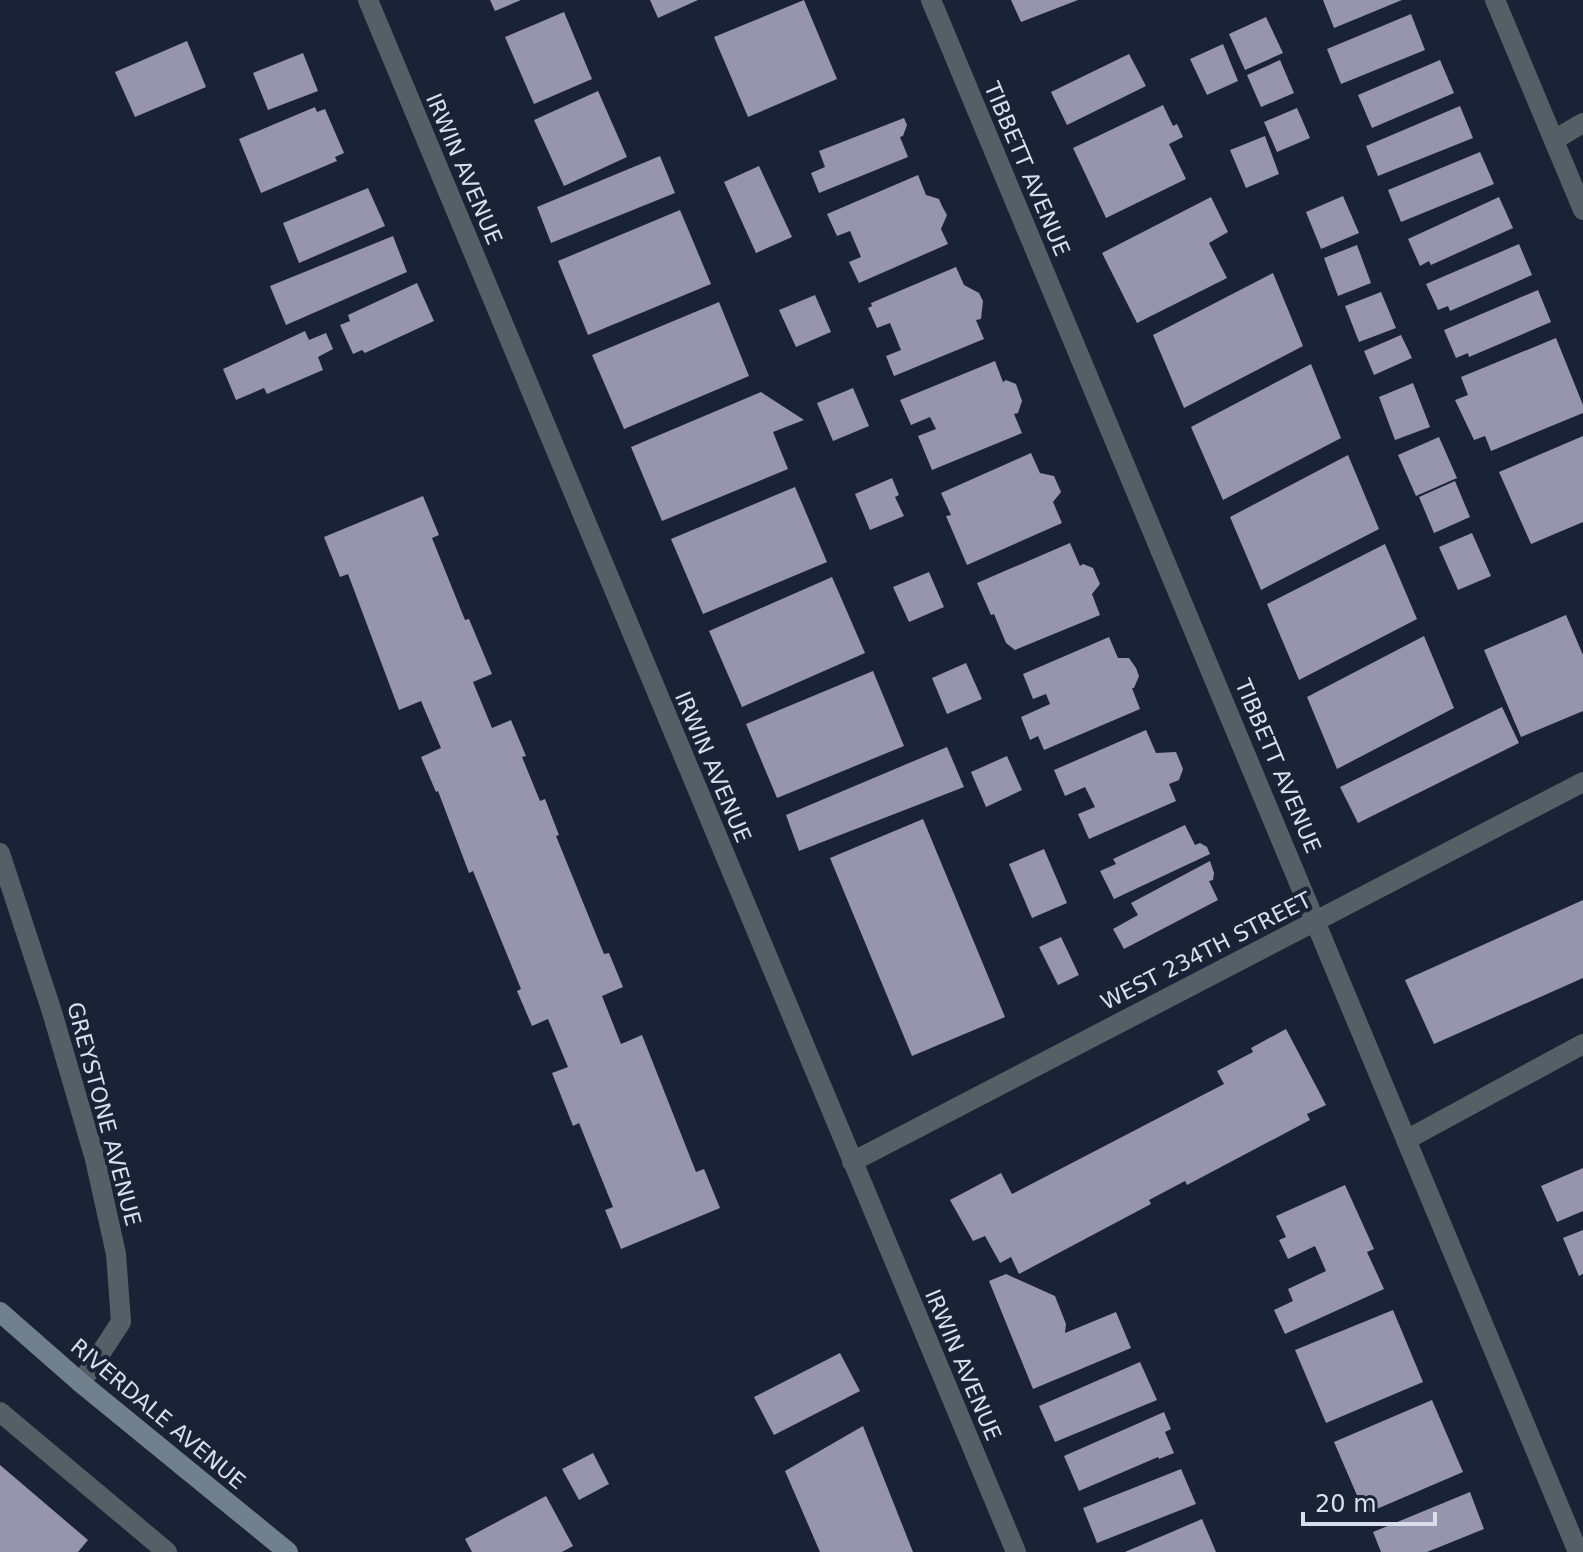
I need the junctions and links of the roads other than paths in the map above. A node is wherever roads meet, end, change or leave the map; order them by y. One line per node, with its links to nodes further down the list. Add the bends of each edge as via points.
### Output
1 (368, 0): 12 (street, IRWIN AVENUE)
2 (931, 0): 9 (street, TIBBETT AVENUE)
3 (1495, 0): 5 (street)
4 (1583, 123): 5 (street)
5 (1554, 140): 6 (street)
6 (1583, 210)
7 (1583, 782): 9 (street, WEST 234TH STREET)
8 (0, 853): 14 (street, GREYSTONE AVENUE, via 95,1159 116,1254 121,1322)
9 (1317, 921): 11 (street, TIBBETT AVENUE); 12 (street, WEST 234TH STREET)
10 (1583, 1044): 11 (street)
11 (1406, 1140): 19 (street, TIBBETT AVENUE)
12 (852, 1162): 18 (street, IRWIN AVENUE)
13 (0, 1312): 14 (main road, RIVERDALE AVENUE)
14 (81, 1383): 17 (main road, RIVERDALE AVENUE)
15 (0, 1412): 16 (street)
16 (167, 1552)
17 (288, 1552)
18 (1016, 1552)
19 (1578, 1552)

